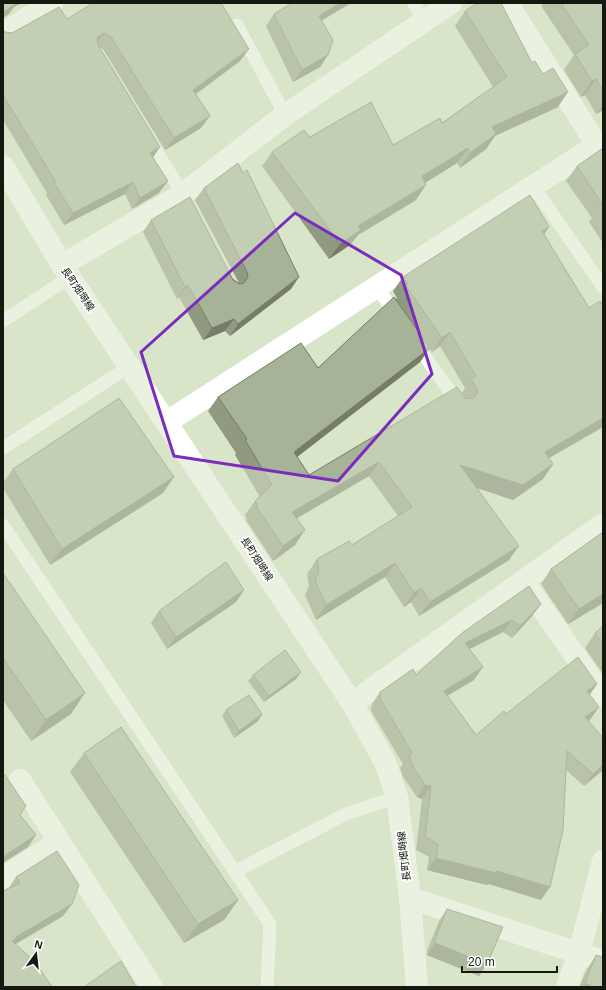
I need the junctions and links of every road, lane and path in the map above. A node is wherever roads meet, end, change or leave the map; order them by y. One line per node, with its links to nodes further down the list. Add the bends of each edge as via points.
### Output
1 (52, 3): 6 (street)
2 (451, 3): 4 (street)
3 (507, 3): 10 (street, via 597,145)
4 (419, 12): 7 (street)
5 (237, 25): 7 (lane)
6 (3, 32)
7 (285, 115): 11 (street)
8 (142, 127): 11 (lane)
9 (3, 166): 12 (street, 長町畑塒線)
10 (533, 186): 13 (street); 14 (lane)
11 (187, 201): 12 (street)
12 (66, 271): 15 (lane); 16 (street, 長町畑塒線)
13 (376, 286): 17 (lane); 18 (street)
14 (603, 287)
15 (3, 321)
16 (130, 366): 18 (street, 長町畑塒線); 19 (lane)
17 (460, 406)
18 (167, 422): 24 (street, 長町畑塒線)
19 (3, 448)
20 (603, 524): 22 (street)
21 (3, 525): 29 (lane)
22 (524, 582): 23 (street); 24 (street)
23 (603, 696)
24 (352, 703): 26 (street, 長町畑塒線, via 385,762)
25 (20, 780): 27 (street)
26 (398, 797): 29 (lane, via 346,814); 31 (street, 長町畑塒線)
27 (58, 842): 30 (street); 34 (street)
28 (603, 861): 32 (street)
29 (236, 871): 35 (lane, via 270,924)
30 (3, 878)
31 (410, 898): 32 (street); 36 (street, 長町畑塒線)
32 (579, 953): 33 (street); 37 (street)
33 (603, 961)
34 (152, 987)
35 (267, 987)
36 (417, 987)
37 (567, 987)

